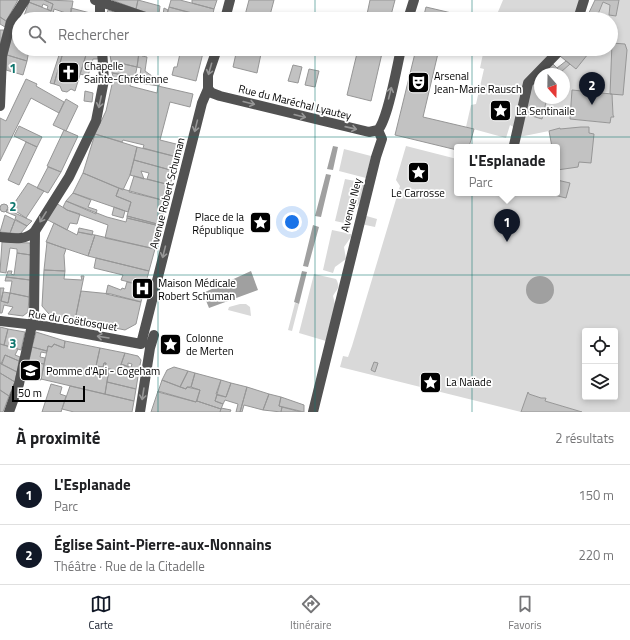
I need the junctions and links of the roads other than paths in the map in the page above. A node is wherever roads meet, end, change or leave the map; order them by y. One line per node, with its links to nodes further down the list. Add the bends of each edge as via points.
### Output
1 (25, 0): 6 (street)
2 (230, 0): 8 (street)
3 (414, 0): 9 (street)
4 (584, 0): 10 (street)
5 (100, 2): 7 (street)
6 (17, 12)
7 (130, 12)
8 (227, 12)
9 (410, 12)
10 (580, 12)
11 (12, 20): 17 (street, via 2,56)
12 (102, 56): 20 (street, one-way to 20, via 104,80 96,121 69,177)
13 (215, 56): 16 (street, Avenue Robert Schuman, one-way to 16, via 208,75)
14 (399, 56): 18 (street, Avenue Ney, one-way to 14, via 387,109)
15 (554, 56): 19 (street, via 528,83)
16 (208, 89): 18 (street, Rue du Maréchal Lyautey, one-way to 18, via 220,96 336,125 369,132); 25 (street, Avenue Robert Schuman, one-way to 25, via 202,103)
17 (0, 106)
18 (378, 130): 28 (street, Avenue Ney, via 382,139)
19 (514, 144)
20 (35, 231): 21 (street, via 24,238); 23 (street)
21 (0, 237)
22 (0, 321): 23 (street, Rue du Coëtlosquet)
23 (32, 325): 25 (street, Rue du Coëtlosquet, one-way to 23); 26 (street, via 19,384)
24 (154, 335): 25 (street)
25 (146, 346): 27 (street, one-way to 27)
26 (9, 412)
27 (140, 412)
28 (312, 412)

